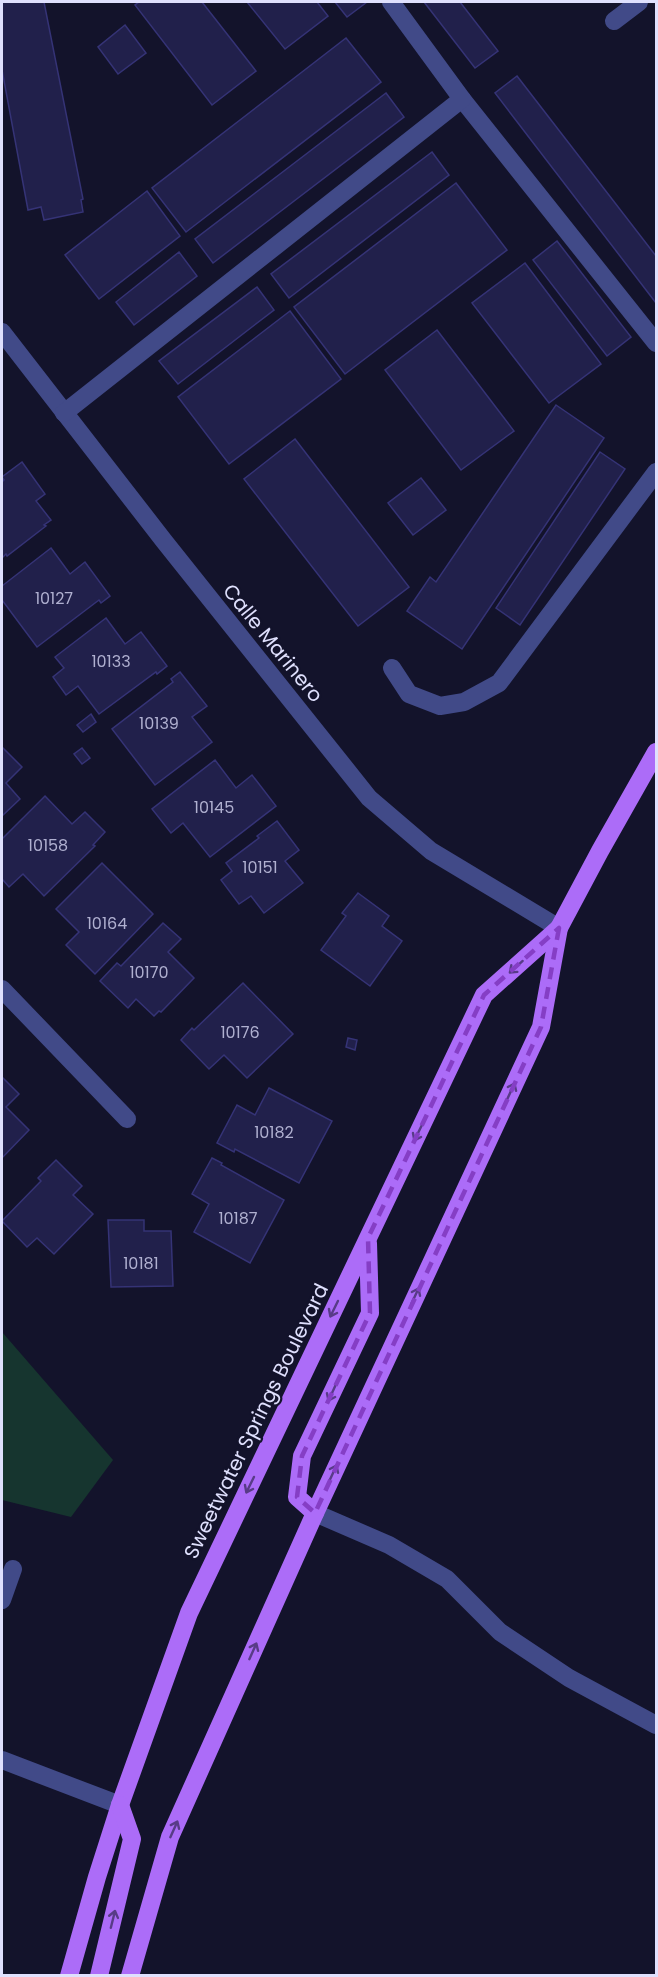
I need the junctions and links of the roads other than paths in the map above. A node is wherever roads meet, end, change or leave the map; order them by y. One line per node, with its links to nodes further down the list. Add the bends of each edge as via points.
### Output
1 (391, 2): 4 (street)
2 (639, 2): 3 (street)
3 (614, 21)
4 (462, 99): 6 (street); 7 (street)
5 (2, 332): 7 (street, Calle Marinero)
6 (657, 343)
7 (64, 413): 11 (street, Calle Marinero, via 369,798 431,851)
8 (657, 472): 9 (street, via 499,683 464,702 440,706 409,694)
9 (392, 668)
10 (657, 752): 11 (main road, Sweetwater Springs Boulevard)
11 (559, 928): 14 (main road, Sweetwater Springs Boulevard, one-way to 14, via 484,995); 15 (main road, Sweetwater Springs Boulevard, one-way to 11, via 541,1027)
12 (2, 989): 13 (street)
13 (127, 1119)
14 (368, 1238): 15 (main road, one-way to 15, via 370,1312 302,1456 297,1497); 20 (main road, Sweetwater Springs Boulevard, one-way to 20, via 189,1612)
15 (315, 1513): 18 (street, via 389,1545 447,1579 500,1632 569,1678); 23 (main road, Sweetwater Springs Boulevard, one-way to 15, via 170,1837)
16 (13, 1569): 17 (street)
17 (2, 1600)
18 (657, 1725)
19 (2, 1760): 20 (street)
20 (120, 1805): 21 (main road, Sweetwater Springs Boulevard); 22 (main road, one-way to 20, via 132,1839)
21 (69, 1976)
22 (99, 1976)
23 (130, 1976)

